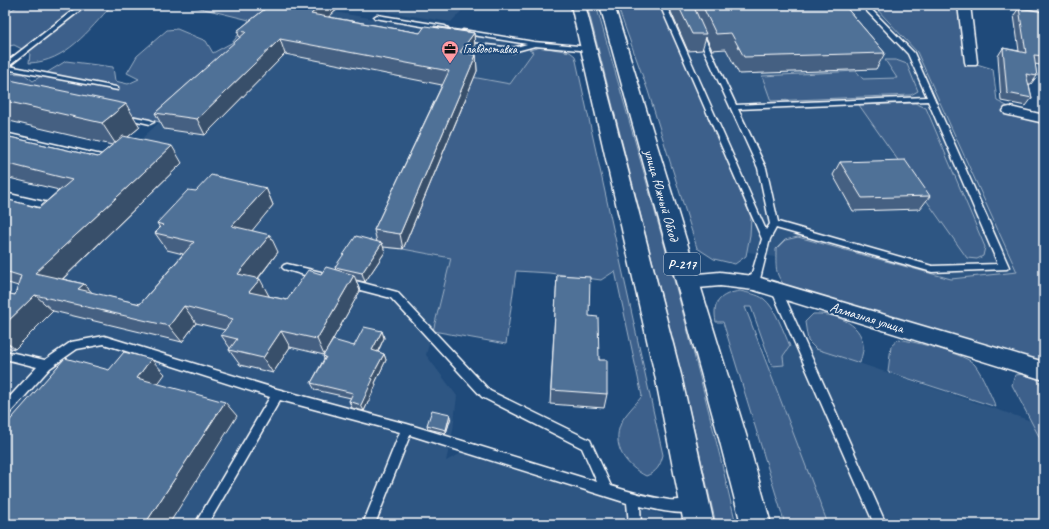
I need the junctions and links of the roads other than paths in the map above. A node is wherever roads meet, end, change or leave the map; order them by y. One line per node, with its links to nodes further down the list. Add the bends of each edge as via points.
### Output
1 (84, 5): 15 (lane)
2 (578, 5): 13 (main road, Р-217)
3 (607, 5): 32 (main road, улица Южный Обход / Р-217)
4 (663, 5): 28 (lane)
5 (864, 5): 17 (lane, via 911,53)
6 (964, 5): 14 (street)
7 (376, 16): 9 (lane)
8 (695, 24): 18 (lane)
9 (452, 30)
10 (459, 31): 12 (lane)
11 (460, 42): 12 (lane, via 513,50)
12 (535, 44): 13 (lane)
13 (590, 49): 43 (main road, Р-217, via 668,375)
14 (971, 62)
15 (5, 67): 16 (lane)
16 (116, 89)
17 (932, 99): 18 (lane); 27 (lane, via 1004,267 932,269)
18 (734, 107): 27 (lane, via 762,168)
19 (1010, 110): 21 (street)
20 (119, 115): 22 (lane)
21 (1044, 119)
22 (150, 122)
23 (5, 135): 24 (lane)
24 (106, 158)
25 (5, 196): 26 (lane)
26 (49, 206)
27 (774, 224): 28 (lane)
28 (766, 239): 33 (lane)
29 (287, 267): 30 (lane)
30 (325, 277)
31 (341, 281): 41 (lane, via 394,295 486,394 586,444)
32 (687, 282): 33 (street, Алмазная улица, via 720,279); 47 (main road, улица Южный Обход / Р-217)
33 (754, 283): 34 (street, Алмазная улица)
34 (777, 290): 37 (street, Алмазная улица); 48 (lane)
35 (5, 355): 36 (lane)
36 (46, 366): 38 (lane, via 75,345 104,340); 39 (lane)
37 (1044, 371)
38 (277, 394): 40 (lane); 44 (lane)
39 (5, 410)
40 (408, 429): 41 (lane); 45 (lane)
41 (607, 491): 42 (lane)
42 (633, 499): 43 (lane, via 671,506); 46 (lane)
43 (697, 515)
44 (201, 524)
45 (369, 524)
46 (635, 524)
47 (756, 524)
48 (880, 524)

